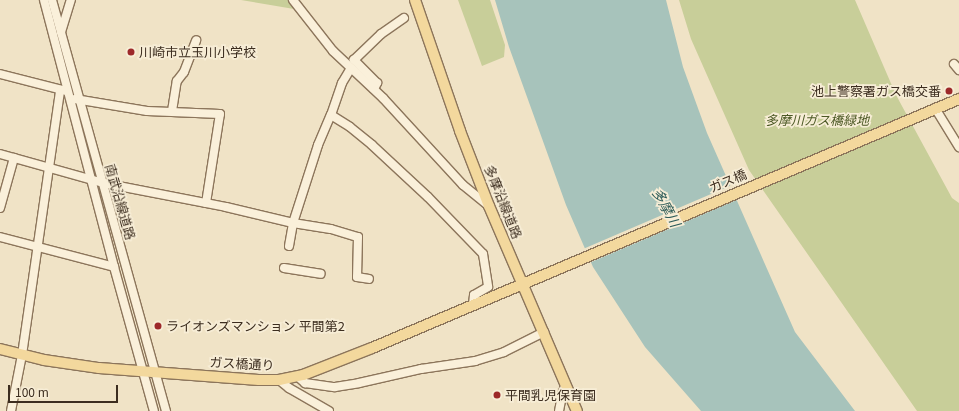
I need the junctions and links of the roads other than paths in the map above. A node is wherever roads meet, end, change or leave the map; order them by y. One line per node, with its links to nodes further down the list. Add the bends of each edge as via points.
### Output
1 (44, 0): 12 (street, 南武沿線道路)
2 (52, 0): 7 (street, 南武沿線道路)
3 (71, 0): 7 (street)
4 (294, 0): 9 (street, via 320,38)
5 (415, 0): 24 (main road, 多摩沿線道路)
6 (404, 18): 11 (street, via 381,34 354,60 377,83)
7 (61, 32): 12 (street, 南武沿線道路)
8 (196, 40): 15 (street, via 184,72 177,82)
9 (351, 68): 11 (street); 16 (street, via 339,88)
10 (0, 74): 12 (street)
11 (374, 89): 24 (street, via 463,185)
12 (69, 95): 15 (street, via 147,111); 20 (street); 21 (street, 南武沿線道路); 22 (street, 南武沿線道路)
13 (959, 99): 14 (main road, ガス橋)
14 (932, 109): 17 (street); 33 (main road, ガス橋)
15 (172, 111): 23 (street, via 220,114)
16 (331, 115): 26 (street, via 318,145); 36 (street, via 372,145 428,197 482,254 488,287 474,295)
17 (959, 147)
18 (0, 154): 19 (street)
19 (14, 158): 20 (street); 25 (street)
20 (48, 168): 21 (street); 29 (street)
21 (92, 180): 22 (street); 30 (street, 南武沿線道路)
22 (103, 183): 23 (street); 41 (street, 南武沿線道路)
23 (206, 202): 26 (street)
24 (489, 206): 35 (main road, 多摩沿線道路)
25 (0, 208)
26 (293, 223): 28 (street); 34 (street, via 358,236 357,278)
27 (0, 237): 29 (street)
28 (289, 246)
29 (37, 247): 30 (street); 39 (street)
30 (114, 267): 40 (street, 南武沿線道路)
31 (284, 268): 32 (street)
32 (321, 274)
33 (537, 276): 35 (main road, ガス橋通り)
34 (369, 279)
35 (523, 283): 36 (main road, ガス橋通り); 37 (main road, 多摩沿線道路)
36 (473, 305): 42 (main road, ガス橋通り, via 335,363)
37 (544, 332): 42 (street, via 504,352 475,361 421,369 359,383 335,387 305,383); 44 (main road, 多摩沿線道路)
38 (0, 349): 39 (main road, ガス橋通り)
39 (22, 355): 40 (main road, ガス橋通り, via 68,364); 45 (street)
40 (142, 370): 41 (main road, ガス橋通り); 46 (street, 南武沿線道路)
41 (154, 371): 43 (main road, ガス橋通り); 47 (street, 南武沿線道路)
42 (297, 376): 43 (main road, ガス橋通り)
43 (278, 380): 48 (street)
44 (566, 386): 49 (street); 50 (main road, 多摩沿線道路)
45 (11, 411)
46 (154, 411)
47 (166, 411)
48 (329, 411)
49 (559, 411)
50 (577, 411)

